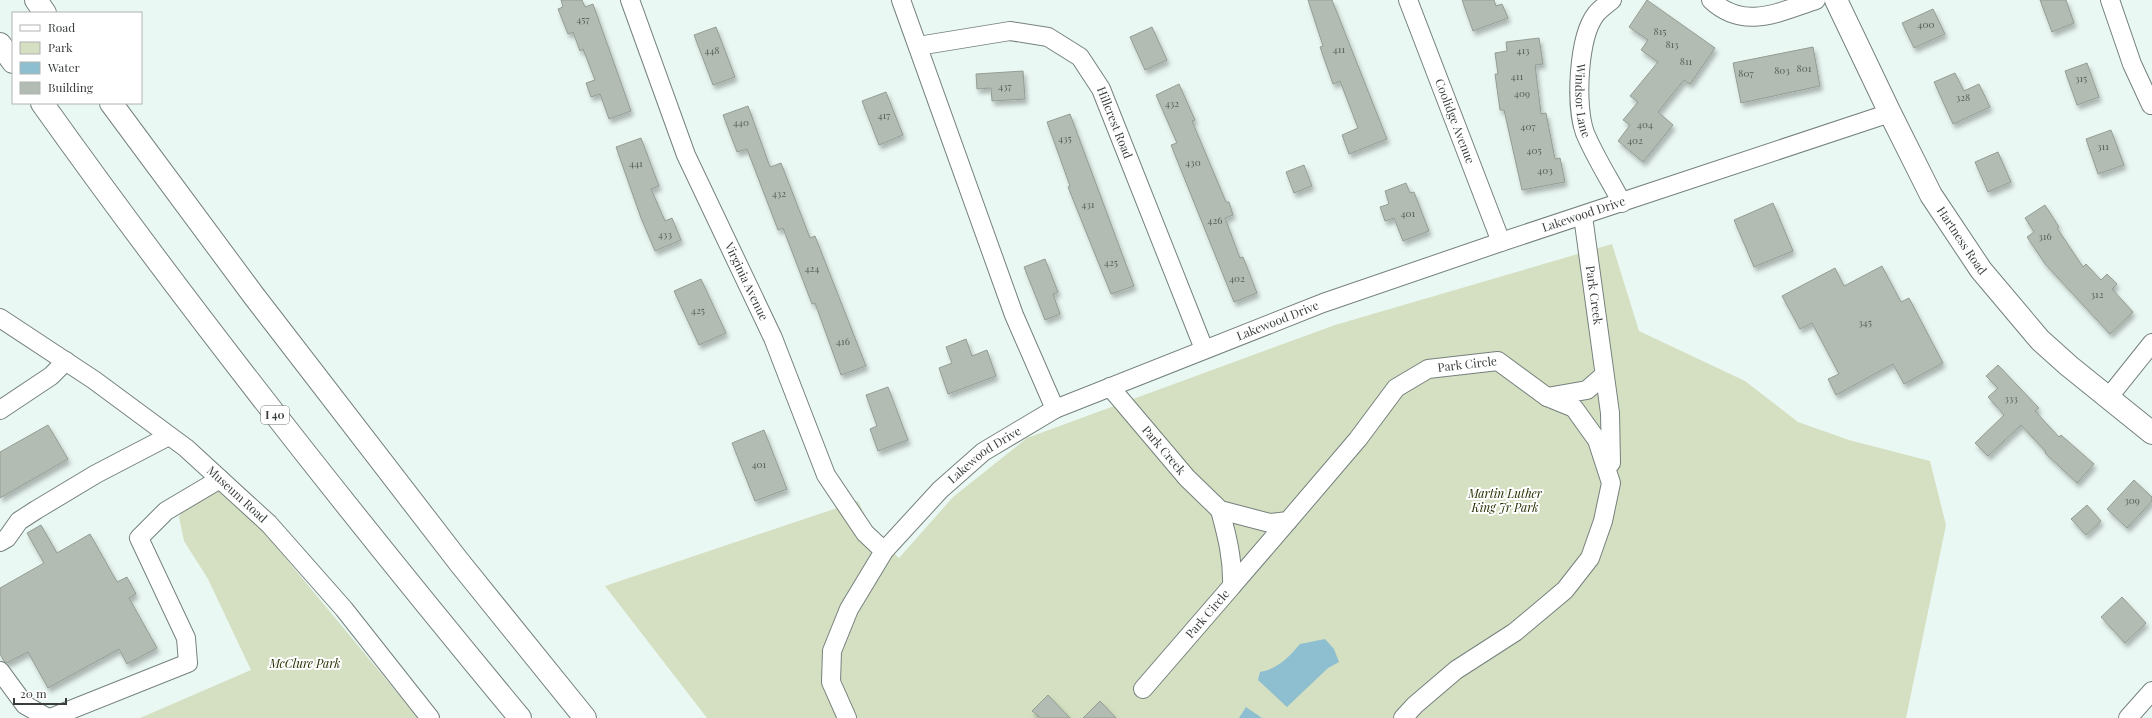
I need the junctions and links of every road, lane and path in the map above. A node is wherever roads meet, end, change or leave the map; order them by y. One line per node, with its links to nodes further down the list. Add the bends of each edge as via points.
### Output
1 (36, 0): 10 (main road)
2 (630, 0): 38 (street, Virginia Avenue, via 686,155 773,338 826,475 865,533)
3 (901, 0): 12 (street)
4 (1408, 0): 20 (street, Coolidge Avenue)
5 (1612, 0): 18 (street, Windsor Lane, via 1596,14 1585,34 1580,66 1580,101 1585,131)
6 (1711, 0): 7 (street, via 1730,14 1756,17)
7 (1816, 0)
8 (1836, 0): 17 (main road, Hartness Road)
9 (2110, 0): 16 (street, via 2132,64)
10 (44, 12)
11 (0, 44): 13 (main road)
12 (918, 46): 23 (street, Hillcrest Road, via 1010,31 1048,37 1080,57 1101,89); 29 (street, via 1014,315)
13 (12, 61)
14 (43, 104): 45 (main road, I 40, via 209,331 387,558)
15 (112, 104): 46 (main road, via 458,562)
16 (2152, 105)
17 (1890, 113): 18 (street, Lakewood Drive); 28 (main road, Hartness Road, via 1931,194 1981,270 2040,340)
18 (1622, 203): 19 (street, Lakewood Drive)
19 (1583, 216): 20 (street, Lakewood Drive); 25 (street, Park Creek)
20 (1501, 242): 23 (street, Lakewood Drive, via 1323,303)
21 (0, 318): 24 (street, Museum Road)
22 (2152, 344): 28 (street)
23 (1204, 349): 26 (street, Lakewood Drive)
24 (66, 361): 30 (street, via 51,376); 32 (street, Museum Road)
25 (1604, 375): 27 (street, via 1586,390); 34 (street, Park Creek, via 1610,413)
26 (1110, 387): 29 (street, Lakewood Drive); 35 (street, Park Creek, via 1187,478)
27 (1547, 397): 34 (street, Park Circle, via 1574,408 1597,440); 36 (street, Park Circle, via 1498,361 1428,369 1396,388 1358,439)
28 (2108, 398): 31 (main road, Hartness Road)
29 (1055, 409): 38 (street, Lakewood Drive, via 983,452 940,490)
30 (0, 410)
31 (2152, 433)
32 (169, 436): 33 (street, Museum Road); 37 (street, via 96,474 25,517 7,538)
33 (220, 479): 43 (street, via 166,511 139,538 186,638 188,663); 44 (street, Museum Road, via 269,524 344,610)
34 (1612, 483): 48 (street, via 1603,521 1590,558 1565,590 1515,632 1456,670)
35 (1220, 510): 36 (street, via 1270,523); 39 (street, Park Circle, via 1230,544)
36 (1288, 521): 39 (street)
37 (0, 542)
38 (884, 551): 47 (street, Lakewood Drive, via 848,609 832,651 831,682)
39 (1232, 586): 41 (street, Park Circle)
40 (0, 671): 43 (street, via 25,706)
41 (1142, 690)
42 (2152, 690): 49 (street)
43 (49, 718)
44 (430, 718)
45 (520, 718)
46 (585, 718)
47 (847, 718)
48 (1403, 718)
49 (2128, 718)

